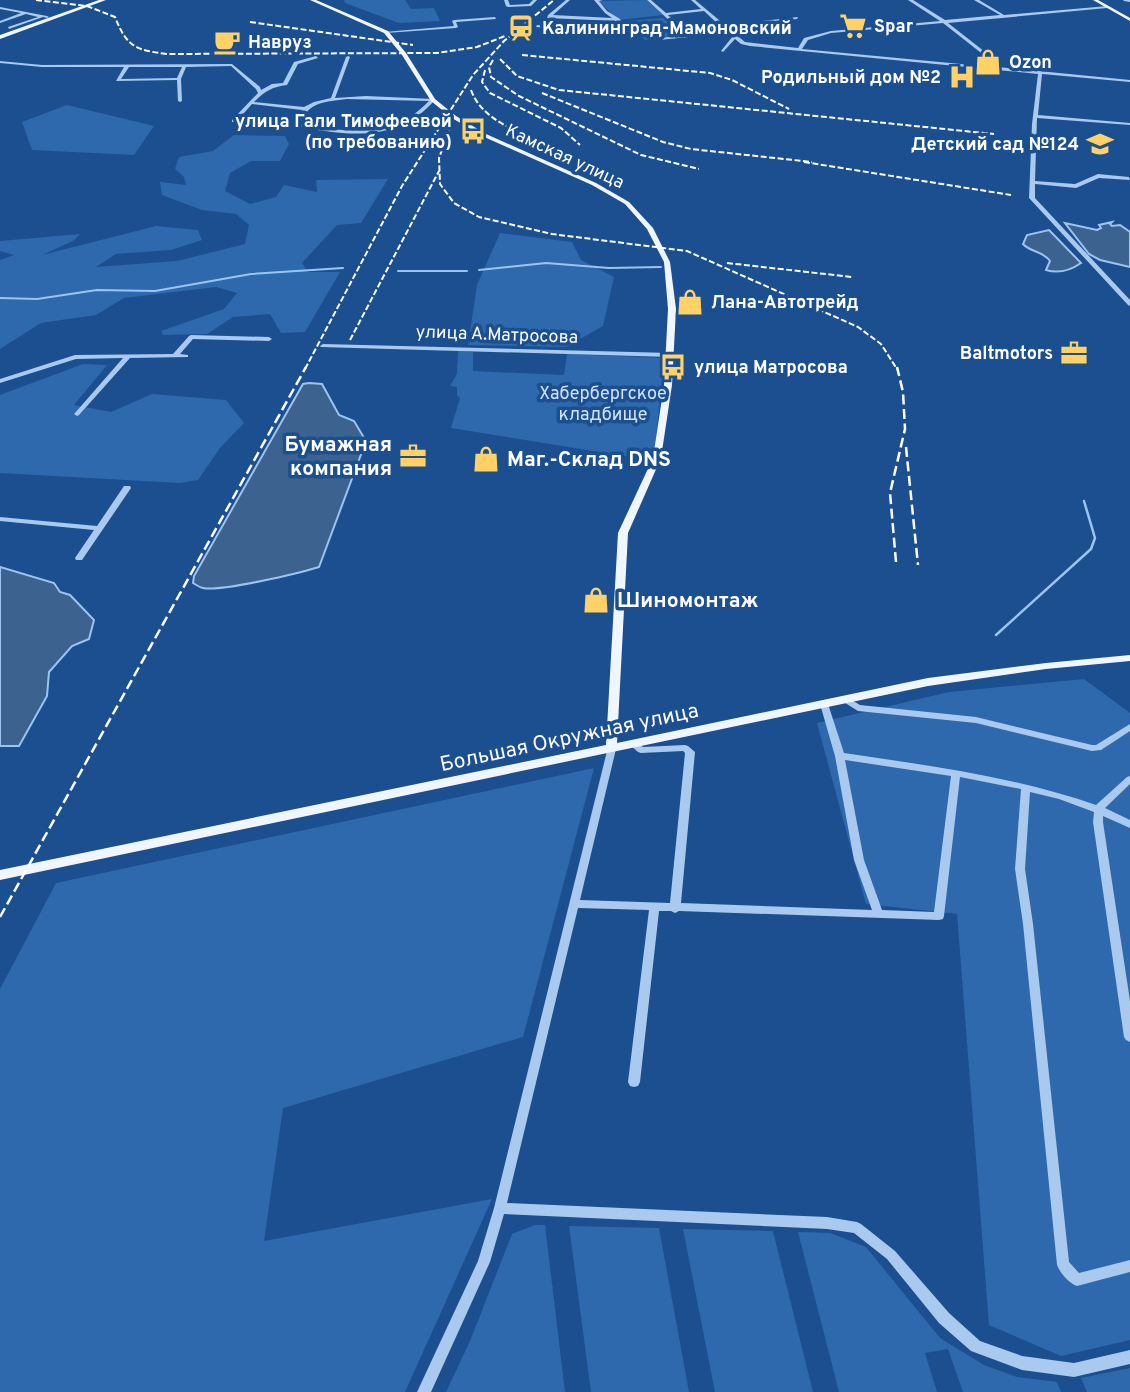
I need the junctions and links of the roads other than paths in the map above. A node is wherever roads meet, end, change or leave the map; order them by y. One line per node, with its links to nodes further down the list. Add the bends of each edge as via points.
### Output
1 (104, 0): 27 (main road)
2 (312, 0): 29 (main road, Камская улица)
3 (535, 0): 11 (street, via 530,5 508,6)
4 (568, 0): 17 (street)
5 (596, 0): 21 (street)
6 (649, 0): 16 (street)
7 (693, 0): 14 (street)
8 (910, 0): 22 (street)
9 (976, 0): 18 (street)
10 (1095, 0): 12 (main road)
11 (506, 1)
12 (1107, 7): 18 (street); 23 (main road)
13 (0, 8): 15 (street)
14 (704, 10): 16 (street); 25 (street)
15 (27, 13): 24 (street); 26 (street, via 45,17)
16 (665, 14): 28 (street)
17 (549, 16): 21 (street); 21 (street, via 535,28 633,32)
18 (1003, 16): 22 (street)
19 (495, 18): 29 (street, via 454,21 456,27)
20 (797, 18): 25 (street)
21 (619, 20)
22 (942, 20): 35 (street, via 831,32 806,39); 42 (street, via 987,56)
23 (1130, 20)
24 (0, 24): 26 (street)
25 (723, 26): 28 (street); 30 (street)
26 (9, 28): 27 (street)
27 (19, 30): 31 (main road)
28 (683, 31): 32 (street, via 689,36)
29 (386, 32): 50 (main road, Камская улица)
30 (735, 36): 33 (street); 34 (street)
31 (0, 37)
32 (661, 39)
33 (729, 43): 34 (street); 36 (street)
34 (750, 45): 35 (street)
35 (799, 50): 42 (street)
36 (723, 51)
37 (316, 57): 47 (street, via 296,63 285,84)
38 (348, 57): 49 (street)
39 (0, 62): 40 (street)
40 (127, 66): 41 (street); 44 (street, via 118,80)
41 (184, 66): 44 (street); 46 (street, via 232,65)
42 (984, 68): 43 (street)
43 (1040, 74): 45 (street); 54 (street)
44 (179, 79): 51 (street)
45 (1130, 81)
46 (255, 85): 47 (street); 48 (street)
47 (274, 85): 48 (street)
48 (260, 93): 52 (street)
49 (333, 98): 50 (street); 53 (street)
50 (433, 100): 53 (street, via 419,116 383,131 298,125); 62 (main road, Камская улица, via 484,135 594,184 640,215 660,245 668,268)
51 (180, 101)
52 (253, 103): 53 (street); 55 (street)
53 (305, 109)
54 (1035, 116): 56 (street); 58 (street)
55 (234, 121)
56 (1130, 124)
57 (1129, 179): 58 (street, via 1098,176 1076,186)
58 (1032, 182): 59 (street, via 1035,202)
59 (1130, 304)
60 (269, 339): 64 (street, via 191,337)
61 (323, 346): 62 (street, улица А.Матросова)
62 (670, 355): 77 (main road, Камская улица, via 657,458 623,533)
63 (129, 356): 64 (street); 66 (street, via 75,356); 67 (street)
64 (175, 356): 65 (street)
65 (186, 356)
66 (0, 381)
67 (77, 414)
68 (127, 488): 70 (street)
69 (0, 519): 70 (street)
70 (99, 528): 71 (street)
71 (79, 558)
72 (1130, 658): 73 (main road, Большая Окружная улица, via 928,682)
73 (845, 699): 74 (main road, Большая Окружная улица); 75 (street, via 858,709 975,720 1092,748)
74 (824, 704): 76 (main road, Большая Окружная улица); 78 (street)
75 (1130, 727)
76 (634, 744): 77 (main road, Большая Окружная улица); 87 (street, via 641,750 685,748 690,752)
77 (611, 749): 84 (main road, Большая Окружная улица); 85 (street)
78 (840, 756): 79 (street); 88 (street, via 859,860)
79 (956, 774): 81 (street); 88 (street, via 939,916)
80 (1130, 779): 82 (street)
81 (1026, 788): 82 (street); 92 (street, via 1020,869 1063,1265 1077,1280)
82 (1099, 808): 83 (street); 89 (street)
83 (1130, 824)
84 (0, 875)
85 (574, 904): 86 (street); 91 (street)
86 (654, 908): 87 (street); 90 (street)
87 (675, 909): 88 (street)
88 (879, 915)
89 (1130, 1037)
90 (634, 1082)
91 (500, 1208): 93 (street, via 857,1228 891,1255 944,1318 976,1346 1022,1363 1074,1370); 94 (street, via 485,1262)
92 (1130, 1266)
93 (1130, 1357)
94 (424, 1392)

